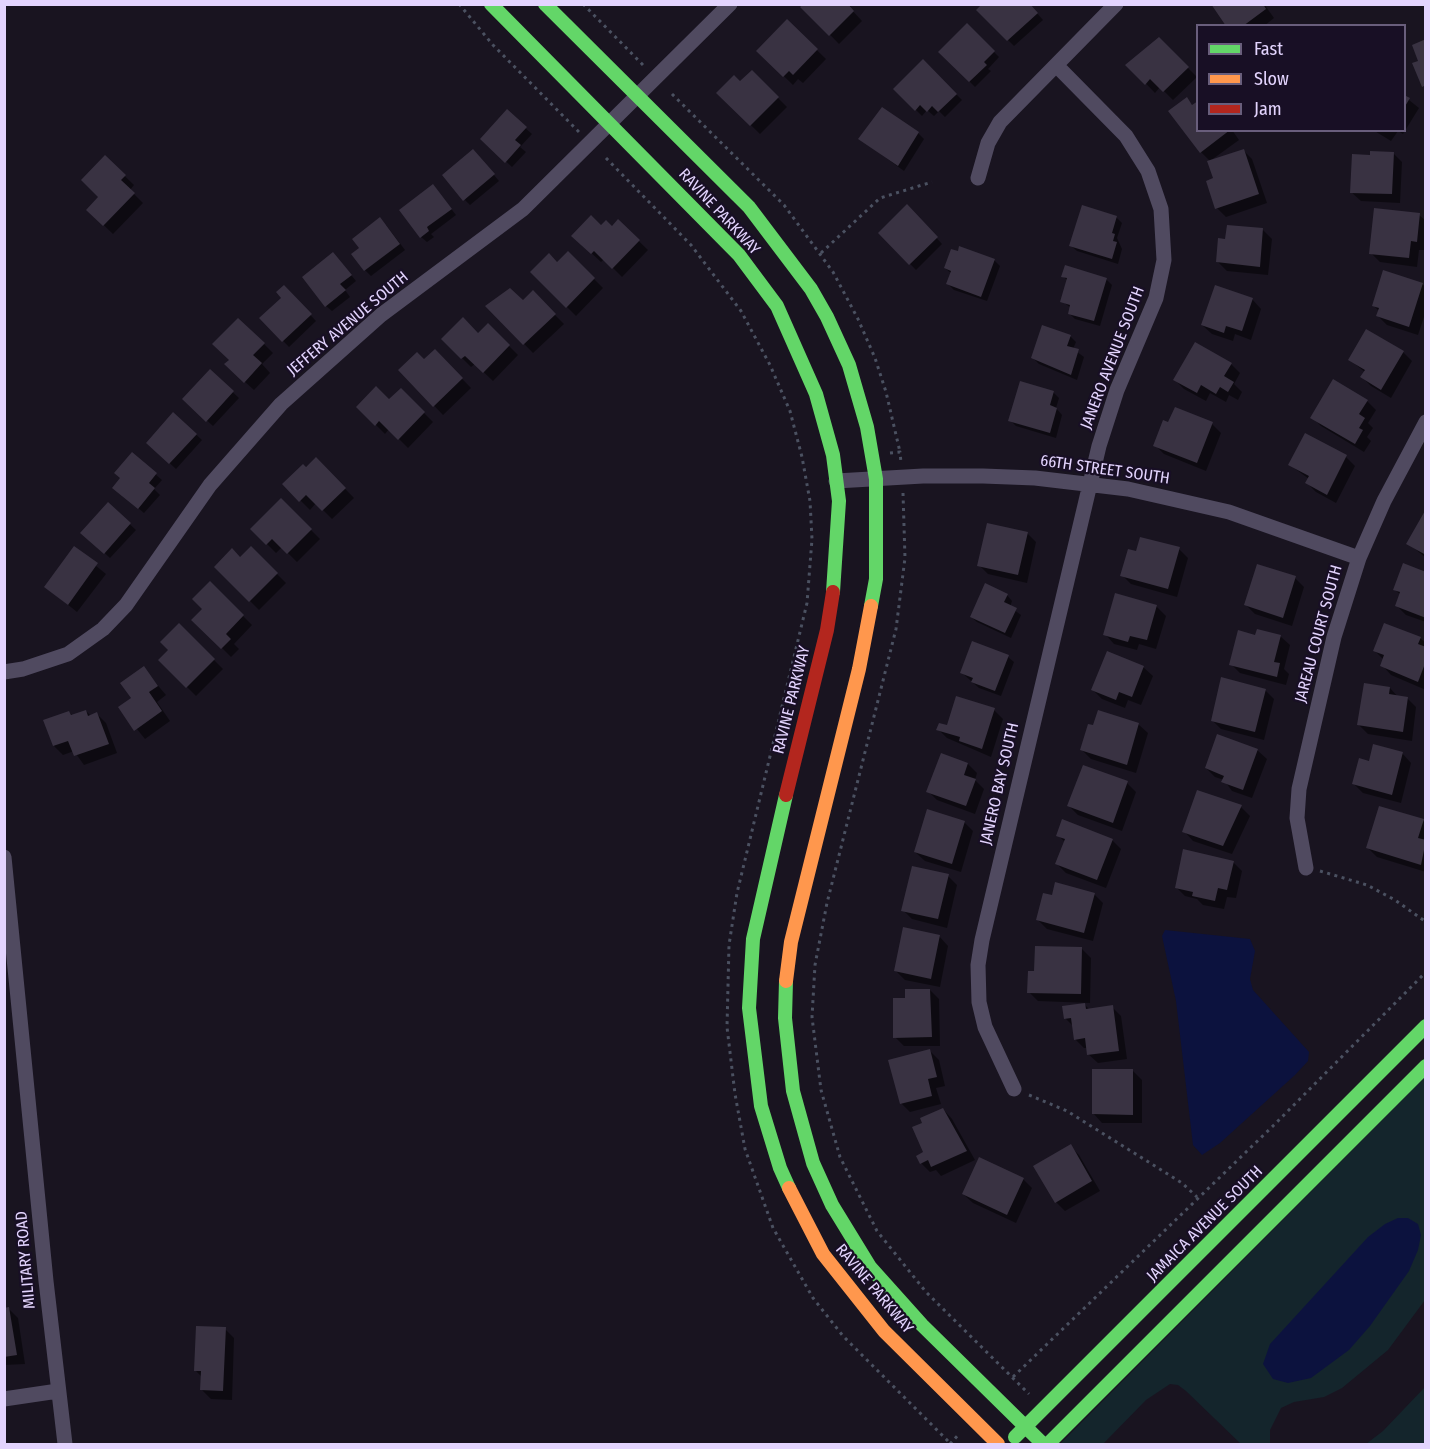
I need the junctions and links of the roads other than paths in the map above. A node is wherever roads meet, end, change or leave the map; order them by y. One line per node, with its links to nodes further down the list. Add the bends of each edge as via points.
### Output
1 (491, 4): 7 (street, RAVINE PARKWAY)
2 (545, 4): 6 (street, RAVINE PARKWAY)
3 (730, 4): 6 (street, JEFFERY AVENUE SOUTH)
4 (1116, 4): 5 (street)
5 (1056, 65): 8 (street, via 995,129); 12 (street, JANERO AVENUE SOUTH, via 1108,117 1138,154 1156,190 1164,227 1160,286 1114,399)
6 (639, 96): 7 (street, JEFFERY AVENUE SOUTH); 10 (street, RAVINE PARKWAY, via 749,207 811,289 849,365 867,427)
7 (611, 125): 11 (street, RAVINE PARKWAY, via 739,255 777,306 816,394); 14 (street, JEFFERY AVENUE SOUTH, via 510,220 381,315 281,404 210,485 126,605 103,629 68,654)
8 (978, 178)
9 (1425, 422): 13 (street, JAREAU COURT SOUTH)
10 (876, 479): 11 (street, 66TH STREET SOUTH); 12 (street, 66TH STREET SOUTH, via 983,476); 22 (street, RAVINE PARKWAY, via 878,546 871,615 799,902 786,976 785,1018 793,1091 813,1163 832,1205 870,1267)
11 (836, 481): 24 (street, RAVINE PARKWAY, via 840,526 831,609 753,939 749,1008 754,1071 780,1168 823,1254 884,1331)
12 (1089, 484): 13 (street, 66TH STREET SOUTH, via 1229,512); 19 (street, JANERO BAY SOUTH, via 978,964 981,1013)
13 (1359, 558): 16 (street, JAREAU COURT SOUTH, via 1334,637 1299,789 1297,818)
14 (4, 672)
15 (4, 857): 20 (street, MILITARY ROAD)
16 (1306, 868)
17 (1425, 1026): 22 (street, JAMAICA AVENUE SOUTH)
18 (1425, 1066): 27 (street)
19 (1014, 1089)
20 (58, 1391): 21 (street); 23 (street, MILITARY ROAD)
21 (4, 1399)
22 (1024, 1427): 25 (street, JAMAICA AVENUE SOUTH); 26 (street, RAVINE PARKWAY)
23 (64, 1444)
24 (998, 1444)
25 (1007, 1444)
26 (1043, 1444)
27 (1048, 1444)

